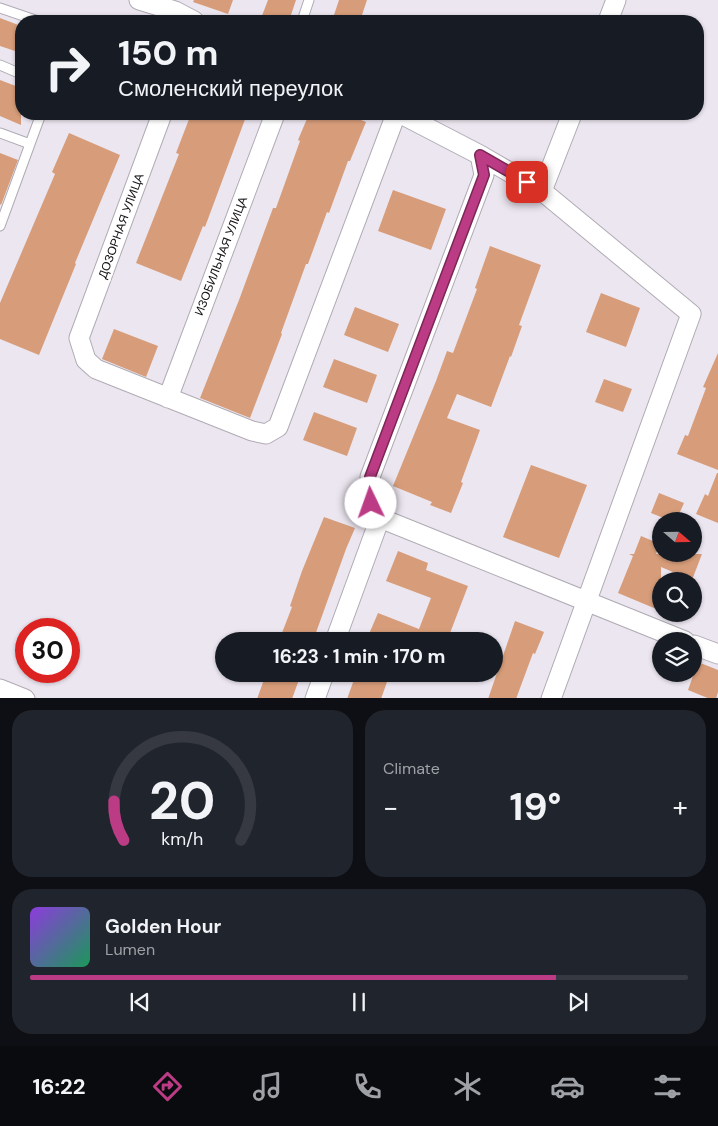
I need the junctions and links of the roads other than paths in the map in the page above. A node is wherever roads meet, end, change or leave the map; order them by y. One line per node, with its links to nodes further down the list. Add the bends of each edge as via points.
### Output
1 (139, 0): 4 (street)
2 (309, 0): 8 (lane)
3 (616, 0): 9 (street)
4 (177, 6): 7 (street)
5 (0, 8): 6 (lane)
6 (20, 15)
7 (187, 15)
8 (304, 15)
9 (610, 15)
10 (0, 65): 11 (lane)
11 (15, 71)
12 (39, 120): 19 (lane)
13 (160, 120): 24 (street, ДОЗОРНАЯ УЛИЦА, via 79,338 86,360 96,369)
14 (273, 120): 24 (street, ИЗОБИЛЬНАЯ УЛИЦА)
15 (394, 120): 24 (street, via 278,427 266,434 252,431)
16 (413, 120): 20 (street)
17 (570, 120): 21 (street)
18 (0, 133): 19 (lane)
19 (30, 144): 22 (lane)
20 (480, 155): 21 (street); 25 (street, via 484,175 370,477 371,503)
21 (542, 191): 26 (street, via 690,314)
22 (3, 209): 23 (lane)
23 (0, 226)
24 (168, 398)
25 (380, 518): 26 (street); 27 (street)
26 (584, 606): 28 (street); 35 (street)
27 (338, 632)
28 (659, 632)
29 (702, 648): 30 (street)
30 (718, 654)
31 (321, 682): 34 (street)
32 (0, 690): 33 (street)
33 (25, 698)
34 (315, 698)
35 (551, 698)

